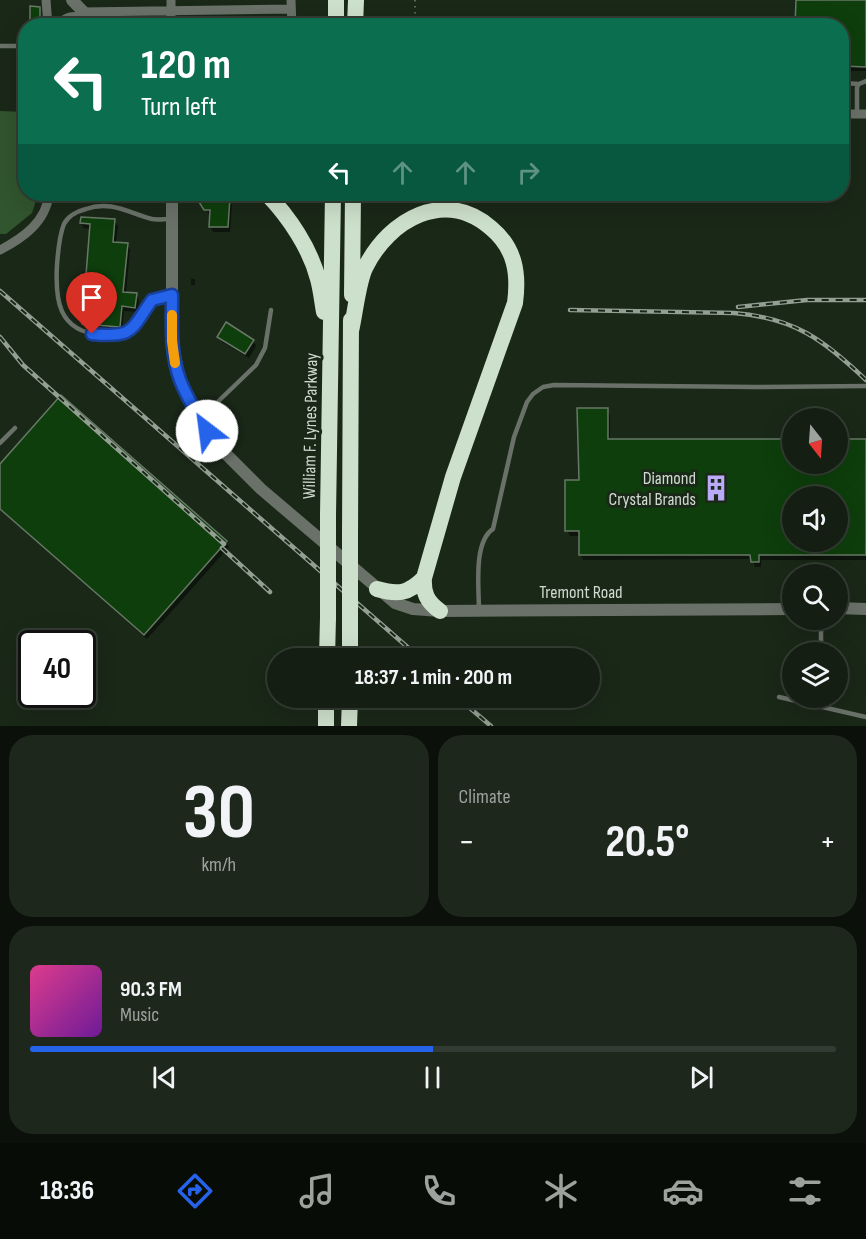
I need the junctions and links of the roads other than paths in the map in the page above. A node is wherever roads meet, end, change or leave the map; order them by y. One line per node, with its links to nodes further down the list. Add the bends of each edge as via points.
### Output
1 (46, 0): 7 (street)
2 (72, 0): 9 (street)
3 (336, 0): 10 (highway)
4 (356, 0): 11 (highway)
5 (291, 4): 6 (street)
6 (171, 5): 9 (street)
7 (47, 18)
8 (64, 18): 9 (street)
9 (90, 18)
10 (336, 18)
11 (355, 18)
12 (0, 46): 13 (lane)
13 (18, 46)
14 (866, 81): 16 (lane)
15 (849, 83): 16 (lane)
16 (859, 84): 17 (lane)
17 (862, 114)
18 (48, 201): 24 (street, via 30,231)
19 (172, 201): 23 (street)
20 (273, 201): 28 (highway, via 302,241 318,278)
21 (333, 201): 28 (highway, William F. Lynes Parkway)
22 (353, 201): 27 (highway)
23 (173, 219): 25 (street); 25 (lane, via 153,219 101,205 75,213 65,223 59,244 56,282 63,315 79,330 92,334 125,334 134,328 152,300)
24 (0, 250)
25 (172, 295): 30 (street, Tremont Road, via 174,358 180,380)
26 (271, 310): 30 (lane, via 265,348 256,364)
27 (351, 331): 33 (highway, via 365,269 397,227 414,217 431,210 466,212 482,220 507,245 517,273 515,303 453,477); 41 (highway, bridge)
28 (331, 344): 40 (highway, William F. Lynes Parkway, bridge)
29 (866, 386): 38 (lane, via 543,387 527,402 513,437 493,529 487,532 482,544)
30 (200, 418): 34 (street, Tremont Road, via 223,451 261,489)
31 (15, 428): 32 (lane)
32 (0, 443)
33 (424, 578): 34 (highway, via 414,589 392,593); 39 (highway, via 427,598)
34 (377, 589): 39 (street, Tremont Road, via 395,603)
35 (848, 608): 37 (street)
36 (782, 609): 38 (street, Tremont Road)
37 (866, 609)
38 (479, 610): 39 (street, Tremont Road)
39 (440, 611)
40 (327, 648)
41 (350, 648)
42 (779, 697): 43 (lane)
43 (782, 698)
44 (326, 708): 48 (highway)
45 (350, 708): 49 (highway)
46 (826, 708): 47 (lane)
47 (866, 717)
48 (326, 726)
49 (349, 726)

